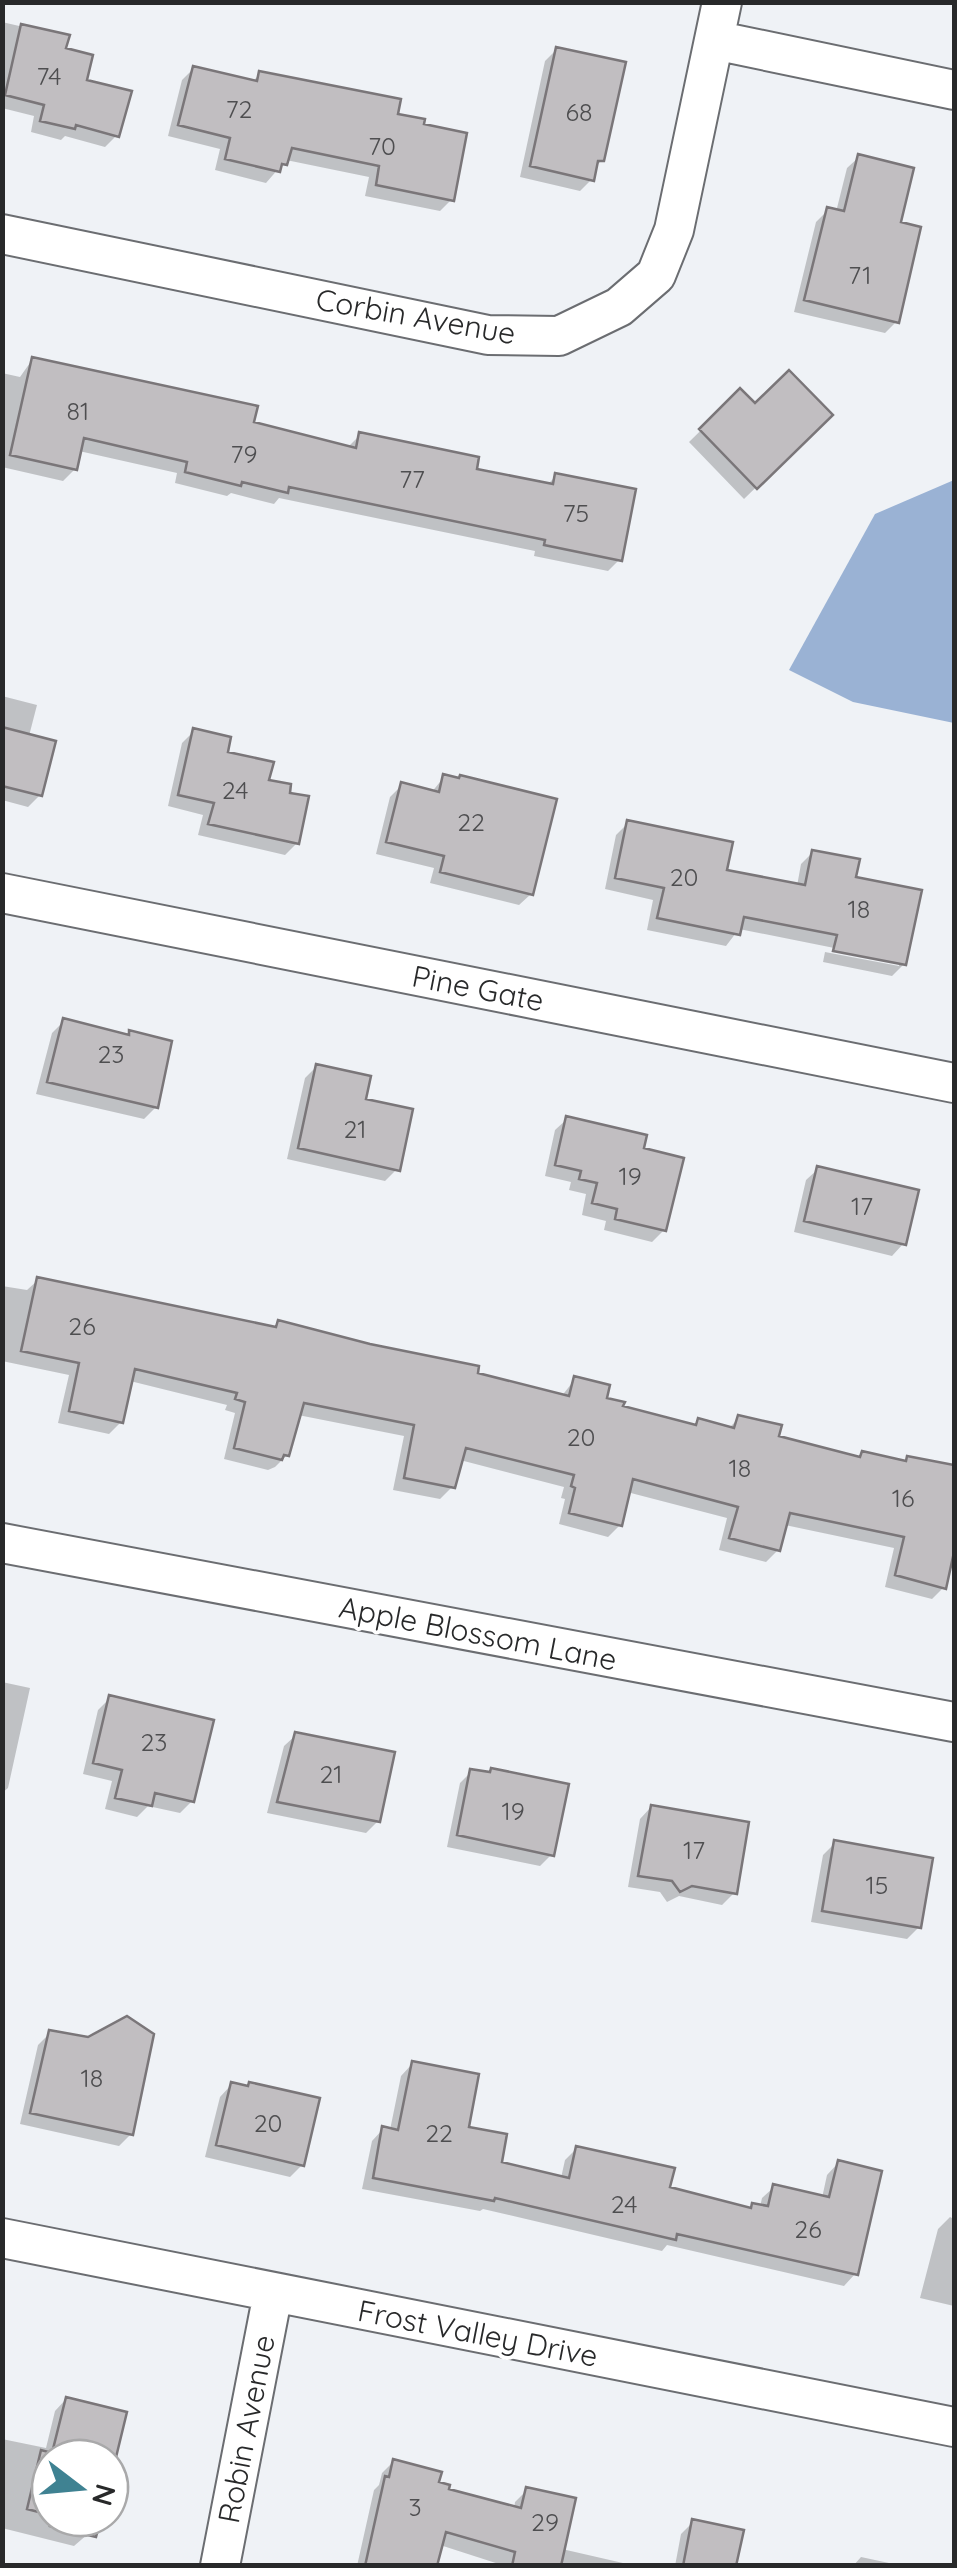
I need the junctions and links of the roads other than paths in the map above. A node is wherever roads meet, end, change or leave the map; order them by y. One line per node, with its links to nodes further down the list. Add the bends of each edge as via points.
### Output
1 (722, 2): 2 (street, Corbin Avenue)
2 (714, 40): 3 (street); 4 (street, Corbin Avenue, via 674,230 656,275 619,307 558,336 488,334)
3 (954, 90)
4 (2, 234)
5 (2, 894): 6 (street, Pine Gate)
6 (954, 1083)
7 (2, 1543): 8 (street, Apple Blossom Lane)
8 (954, 1722)
9 (2, 2238): 10 (street, Frost Valley Drive)
10 (273, 2293): 11 (street, Frost Valley Drive); 12 (street, Robin Avenue)
11 (954, 2427)
12 (220, 2566)

